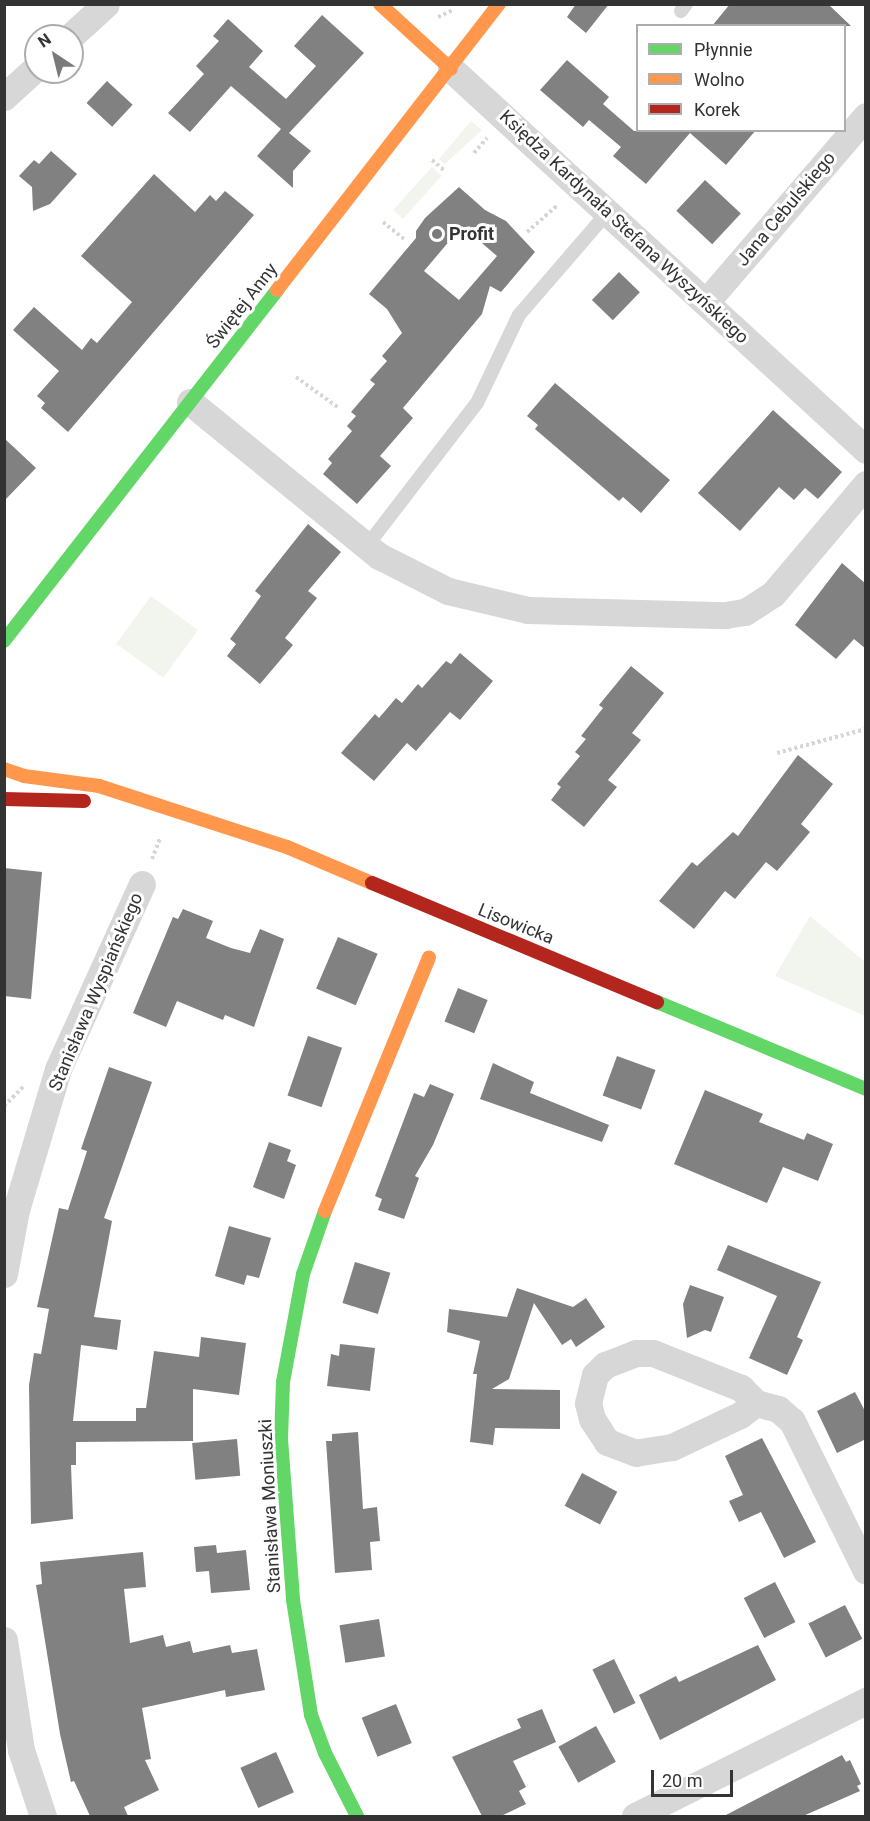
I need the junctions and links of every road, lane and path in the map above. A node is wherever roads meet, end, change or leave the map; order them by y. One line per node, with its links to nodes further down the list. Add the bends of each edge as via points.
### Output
1 (106, 4): 6 (street)
2 (380, 4): 7 (street, Księdza Kardynała Stefana Wyszyńskiego)
3 (458, 4): 5 (path)
4 (499, 4): 7 (street, Świętej Anny)
5 (436, 18)
6 (84, 24)
7 (450, 69): 16 (street, Księdza Kardynała Stefana Wyszyńskiego); 22 (street, Świętej Anny)
8 (24, 79): 9 (street)
9 (4, 97)
10 (866, 116): 20 (street, Jana Cebulskiego)
11 (490, 134): 12 (path)
12 (474, 153)
13 (432, 160): 14 (path)
14 (445, 171)
15 (565, 199): 18 (path)
16 (608, 212): 20 (street, Księdza Kardynała Stefana Wyszyńskiego); 26 (lane, via 519,315 477,403)
17 (383, 222): 19 (path)
18 (527, 232)
19 (404, 239)
20 (706, 302): 24 (street, Księdza Kardynała Stefana Wyszyńskiego)
21 (296, 377): 23 (path)
22 (190, 402): 26 (street); 27 (street, Świętej Anny)
23 (340, 409)
24 (866, 450)
25 (866, 484): 26 (street, via 773,594 745,612 725,615 505,607 448,591)
26 (366, 547)
27 (10, 636): 28 (street, Świętej Anny)
28 (4, 651)
29 (866, 729): 30 (path)
30 (777, 753)
31 (4, 769): 33 (street, Lisowicka, via 24,776 99,786)
32 (4, 799): 33 (street, Lisowicka)
33 (149, 802): 36 (street, Lisowicka, via 287,847)
34 (142, 884): 37 (street, Stanisława Wyspiańskiego, via 58,1069 16,1210)
35 (429, 957): 43 (street, Stanisława Moniuszki, via 327,1204 303,1274 283,1382 282,1450 293,1600 305,1680 311,1715 325,1753)
36 (866, 1089)
37 (4, 1274)
38 (756, 1403): 38 (street, via 741,1388 653,1353 636,1353 605,1365 595,1376 588,1403 607,1442 636,1453 672,1447 740,1415); 39 (street, via 778,1409 792,1421)
39 (866, 1571)
40 (4, 1640): 42 (street, via 21,1750)
41 (866, 1701): 44 (street)
42 (43, 1816)
43 (357, 1816)
44 (634, 1816)

